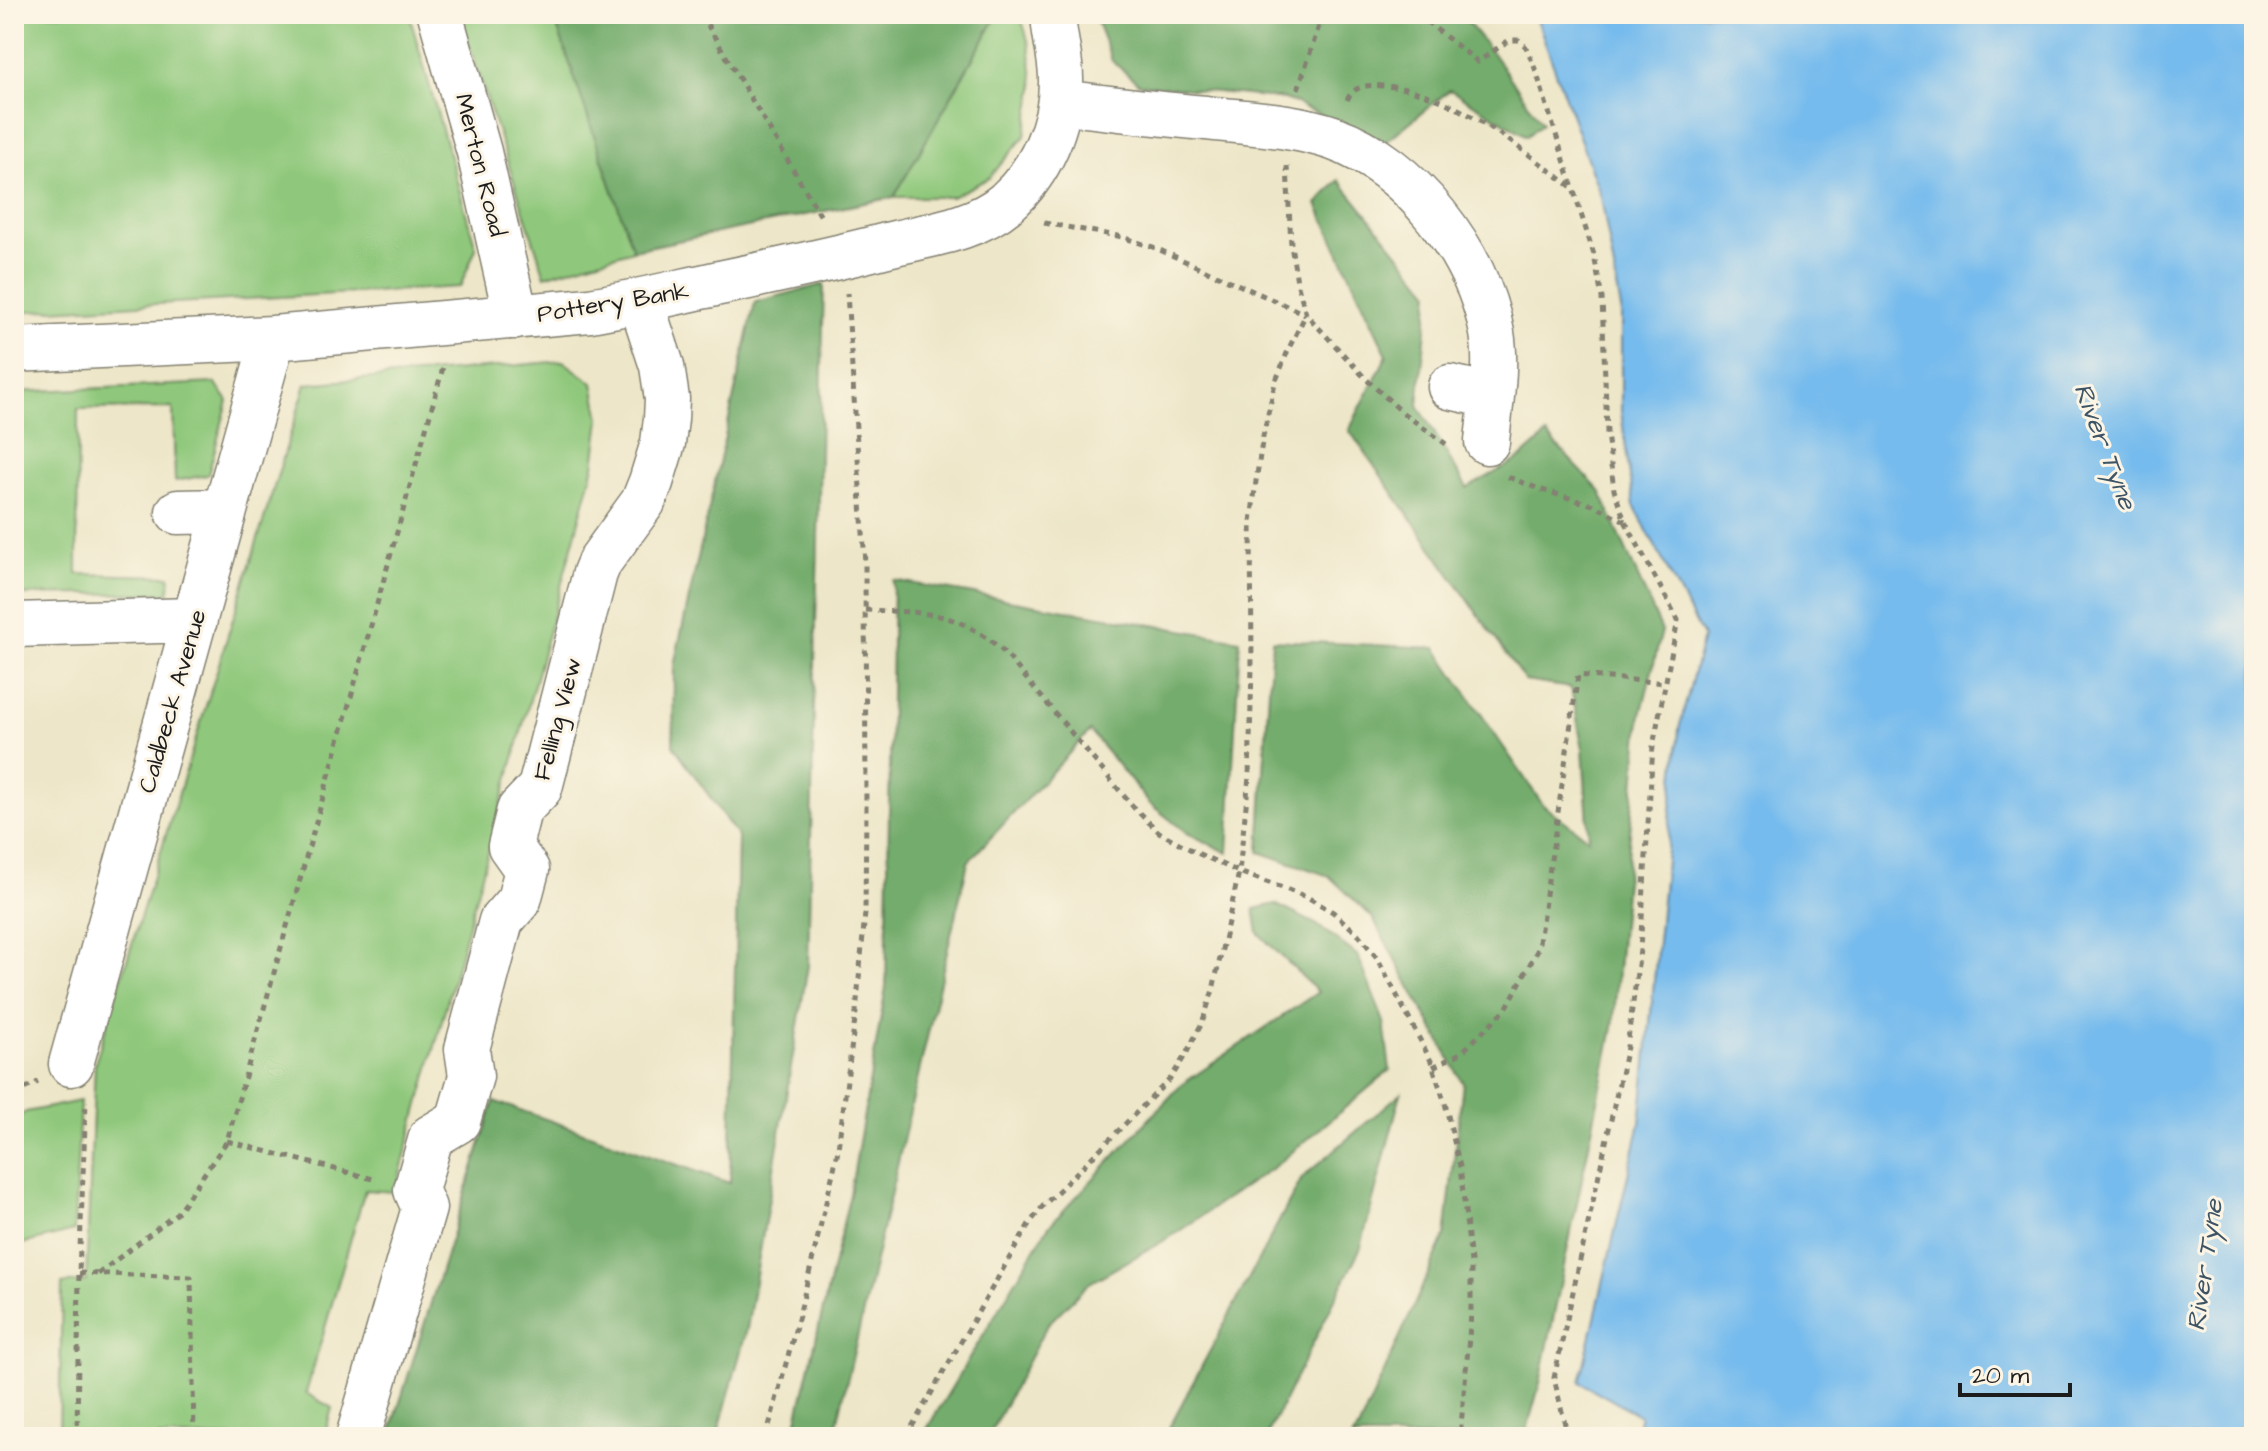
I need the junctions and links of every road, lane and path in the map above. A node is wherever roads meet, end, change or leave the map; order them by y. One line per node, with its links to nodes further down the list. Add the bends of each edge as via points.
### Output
1 (440, 14): 14 (street, Merton Road, via 479,152)
2 (701, 14): 11 (path, via 829,231)
3 (1323, 14): 7 (path)
4 (1417, 14): 9 (path, via 1478,62 1509,40 1526,47)
5 (1054, 25): 6 (street, Pottery Bank)
6 (1061, 102): 7 (street); 10 (street, Pottery Bank, via 1033,170 1005,203)
7 (1289, 126): 8 (street); 13 (path, via 1290,233)
8 (1332, 137): 9 (path, via 1347,98 1357,87 1406,89 1478,121); 18 (street, via 1383,163 1413,190 1470,267 1493,335 1494,367 1471,391)
9 (1574, 189): 24 (path, via 1602,298 1614,490 1678,620)
10 (979, 219): 11 (street, Pottery Bank); 13 (path, via 1034,221 1118,236)
11 (839, 257): 12 (street, Pottery Bank); 21 (path, via 847,291)
12 (641, 302): 14 (street, Pottery Bank); 29 (street, Felling View, via 667,399 658,463 643,502 595,573 540,788 519,810 510,846 527,870 519,900 501,921 467,1049 471,1076 458,1121 431,1137)
13 (1306, 314): 25 (path, via 1275,383 1251,522 1249,777)
14 (516, 317): 15 (street, Pottery Bank)
15 (456, 323): 16 (street, Pottery Bank); 28 (path)
16 (273, 338): 17 (street, Pottery Bank); 19 (street, Caldbeck Avenue)
17 (14, 350)
18 (1487, 442)
19 (225, 511): 20 (street); 22 (street, Caldbeck Avenue)
20 (178, 512)
21 (865, 610): 25 (path, via 948,617 985,635 1147,822 1173,842); 35 (path, via 865,913 856,1012 837,1156)
22 (195, 620): 23 (street); 26 (street, Caldbeck Avenue)
23 (14, 625)
24 (1665, 683): 27 (path, via 1578,675 1538,949 1506,1009 1461,1053); 38 (path, via 1653,746 1640,950 1627,1047 1554,1378)
25 (1239, 872): 27 (path, via 1307,897 1358,934 1378,959); 36 (path, via 1213,990 1186,1054 1171,1078 1029,1224)
26 (71, 1064): 30 (path, via 86,1095)
27 (1433, 1067): 37 (path, via 1460,1167 1471,1262)
28 (227, 1141): 29 (path); 31 (path, via 177,1213)
29 (416, 1190): 34 (street, Felling View, via 424,1208)
30 (79, 1273): 31 (path); 32 (path)
31 (98, 1274): 33 (path, via 191,1277)
32 (77, 1437)
33 (194, 1437)
34 (358, 1437)
35 (766, 1437)
36 (906, 1437)
37 (1460, 1437)
38 (1568, 1437)

